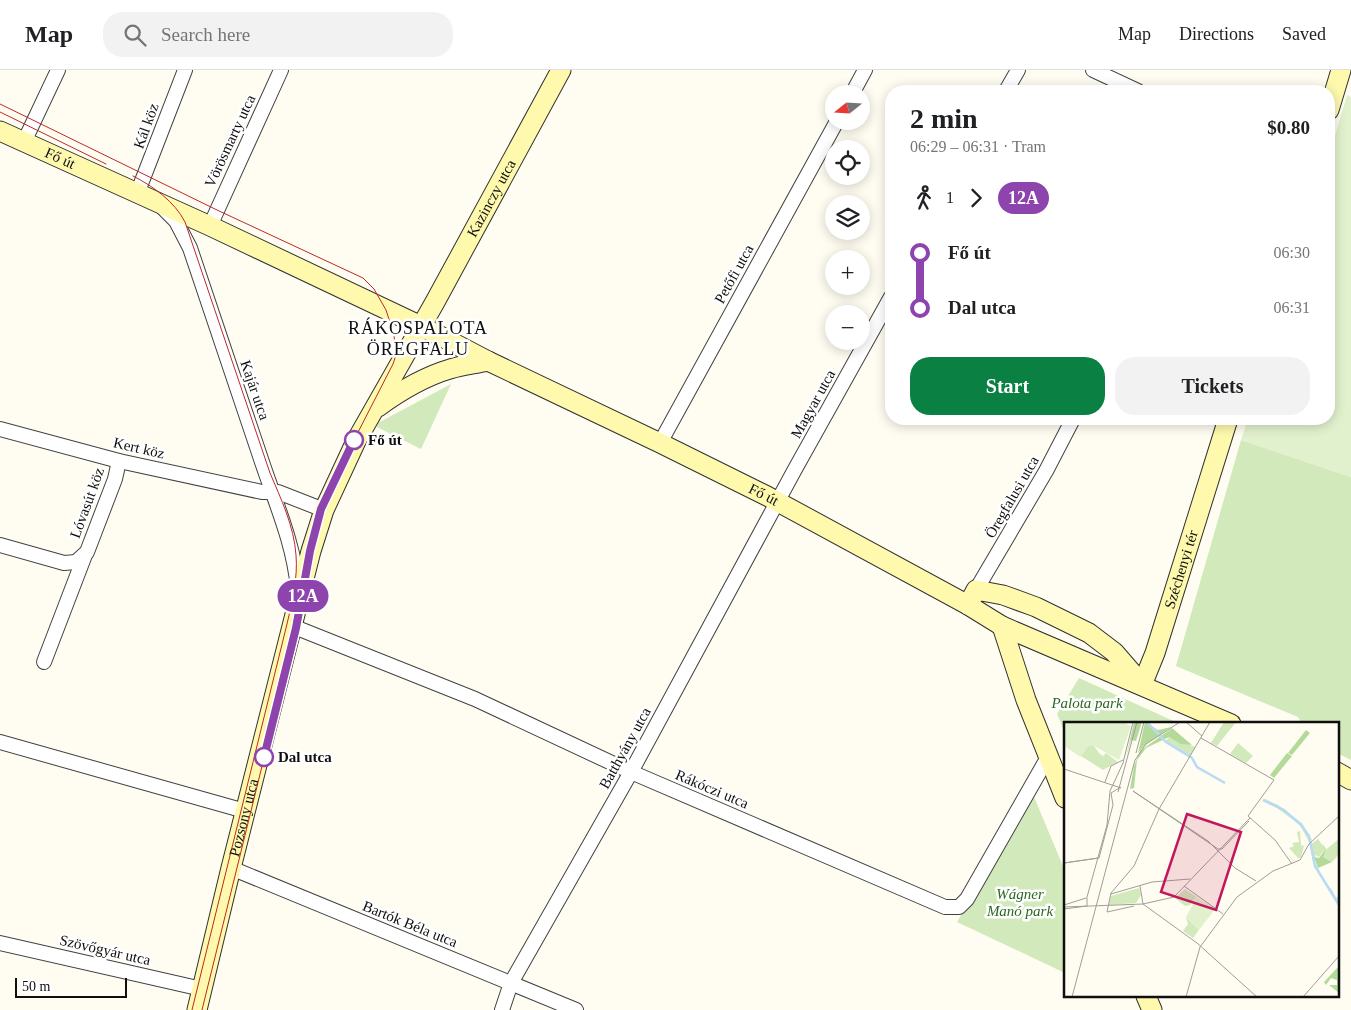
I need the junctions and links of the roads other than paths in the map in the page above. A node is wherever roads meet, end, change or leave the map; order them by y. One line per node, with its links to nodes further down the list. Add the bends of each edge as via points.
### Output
1 (58, 70): 15 (street)
2 (184, 70): 16 (street, Kál köz)
3 (281, 70): 18 (street, Vörösmarty utca)
4 (561, 70): 20 (street, Kazinczy utca)
5 (865, 70): 9 (street)
6 (1018, 70): 10 (street)
7 (1093, 70): 11 (street)
8 (1341, 70): 12 (street)
9 (857, 85)
10 (1009, 85)
11 (1125, 85)
12 (1335, 90)
13 (832, 130): 26 (street, Petőfi utca)
14 (0, 131): 15 (street, Fő út)
15 (24, 142): 16 (street, Fő út)
16 (137, 194): 17 (street, Fő út)
17 (156, 202): 18 (street, Fő út); 28 (street, Kajár utca, via 176,221 188,241)
18 (210, 226): 20 (street, Fő út)
19 (885, 308): 29 (street, Magyar utca)
20 (421, 326): 21 (street, Fő út); 22 (street, Pozsony utca)
21 (488, 361): 22 (street, via 451,368 426,378); 26 (street, Fő út)
22 (373, 410): 30 (street, Pozsony utca)
23 (1070, 425): 33 (street, Öregfalusi utca)
24 (1226, 425): 38 (street, Széchenyi tér, via 1155,653)
25 (0, 429): 27 (street, Kert köz)
26 (660, 443): 29 (street, Fő út)
27 (119, 461): 28 (street, Kert köz, via 262,492); 32 (street, Lóvasút köz)
28 (272, 491): 30 (street, Kert köz); 34 (street, Kajár utca, via 287,531)
29 (778, 502): 33 (street, Fő út); 42 (street, Batthyány utca)
30 (324, 510): 34 (street, Pozsony utca)
31 (0, 546): 32 (street, Lóvasút köz, via 64,563 76,562)
32 (87, 552): 37 (street)
33 (972, 598): 36 (street, Fő út); 38 (street, via 1003,595 1036,607 1088,633 1114,652)
34 (298, 600): 35 (street, Pozsony utca)
35 (292, 626): 42 (street, Rákóczi utca, via 475,698); 46 (street, Pozsony utca)
36 (1002, 626): 38 (street); 41 (street)
37 (44, 662)
38 (1142, 685): 39 (street)
39 (1226, 722)
40 (0, 742): 46 (street)
41 (1048, 757): 42 (street, Rákóczi utca, via 967,899 959,906 946,908); 45 (street)
42 (632, 772): 49 (street, Batthyány utca)
43 (1338, 773): 44 (street)
44 (1351, 780)
45 (1064, 796)
46 (245, 811): 47 (street, Pozsony utca)
47 (231, 868): 49 (street, Bartók Béla utca); 50 (street, Pozsony utca)
48 (0, 943): 50 (street, Szövőgyár utca)
49 (511, 983): 53 (street, Batthyány utca); 54 (street, Bartók Béla utca)
50 (202, 989): 52 (street, Pozsony utca)
51 (1147, 998): 55 (street)
52 (197, 1010)
53 (502, 1010)
54 (576, 1010)
55 (1152, 1010)

